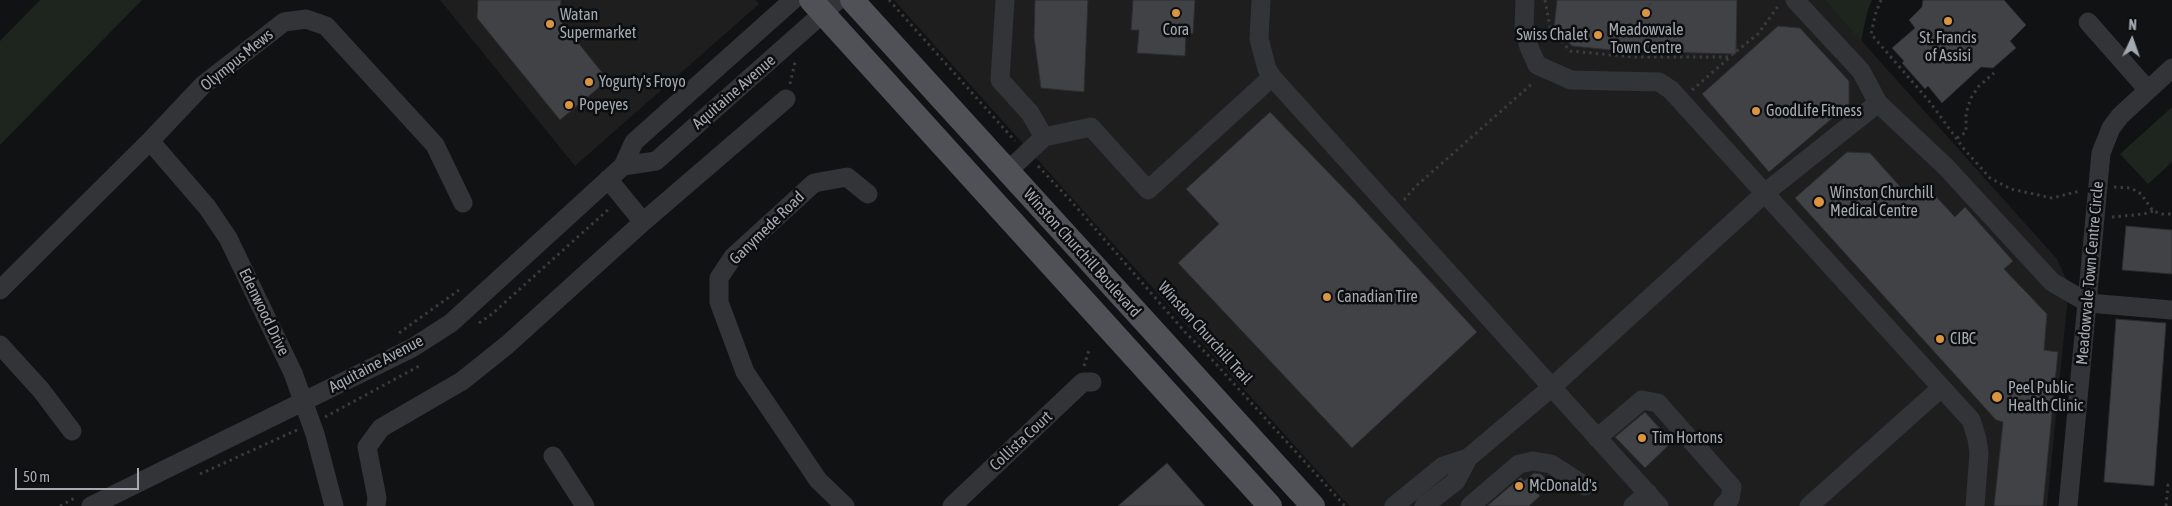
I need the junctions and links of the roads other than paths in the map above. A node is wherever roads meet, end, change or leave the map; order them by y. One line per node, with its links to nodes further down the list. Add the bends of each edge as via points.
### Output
1 (793, 0): 16 (street, Aquitaine Avenue, via 634,142)
2 (852, 0): 17 (main road, Winston Churchill Boulevard)
3 (1005, 0): 14 (street, via 1000,80 1030,114)
4 (1261, 0): 10 (street, via 1259,39 1266,69)
5 (1525, 0): 19 (street, via 1524,28 1537,65 1571,80 1659,82 1680,100)
6 (1795, 0): 13 (street, via 1861,71)
7 (824, 4): 16 (street, Aquitaine Avenue, via 656,161); 43 (main road, Winston Churchill Boulevard)
8 (2088, 22): 11 (street)
9 (2172, 68): 11 (street, Meadowvale Town Centre Circle)
10 (1272, 77): 14 (street, via 1148,190 1091,127); 28 (street)
11 (2148, 90): 24 (street, Meadowvale Town Centre Circle, via 2120,116 2101,152)
12 (786, 98): 22 (street)
13 (1878, 103): 19 (street); 24 (street, via 1946,167 2052,282)
14 (1044, 137): 17 (street)
15 (150, 141): 21 (street, Olympus Mews, via 203,85 284,22 306,19 326,26 435,145); 23 (street, Olympus Mews); 30 (street, Edenwood Drive, via 207,207 228,238)
16 (623, 166): 18 (street, Aquitaine Avenue)
17 (1008, 172): 44 (main road, Winston Churchill Boulevard)
18 (608, 180): 22 (street); 30 (street, Aquitaine Avenue, via 451,323 412,348)
19 (1765, 193): 28 (street); 29 (street)
20 (868, 194): 41 (street, Ganymede Road, via 847,177 814,183 733,257 719,278 719,302 746,372 818,480)
21 (463, 203)
22 (642, 222): 39 (street, via 507,345 462,380 381,428 367,447)
23 (0, 290)
24 (2088, 303): 25 (street); 52 (street, Meadowvale Town Centre Circle)
25 (2172, 310)
26 (0, 345): 31 (street, via 41,390)
27 (1088, 374): 42 (street, Collista Court)
28 (1552, 387): 32 (street); 34 (street)
29 (1941, 388): 50 (street); 51 (street, via 1971,420 1977,439)
30 (304, 402): 37 (street, Aquitaine Avenue); 38 (street, Edenwood Drive)
31 (72, 431)
32 (1598, 438): 36 (street); 49 (street, via 1642,400 1658,403 1732,487 1730,500)
33 (553, 456): 40 (street)
34 (1468, 458): 45 (street, via 1444,466); 46 (street, via 1456,481)
35 (1586, 486): 47 (street, via 1551,464 1533,461 1519,464)
36 (1654, 500): 48 (street)
37 (84, 502)
38 (334, 506)
39 (376, 506)
40 (585, 506)
41 (845, 506)
42 (952, 506)
43 (1270, 506)
44 (1313, 506)
45 (1394, 506)
46 (1424, 506)
47 (1470, 506)
48 (1633, 506)
49 (1723, 506)
50 (1809, 506)
51 (1975, 506)
52 (2068, 506)

